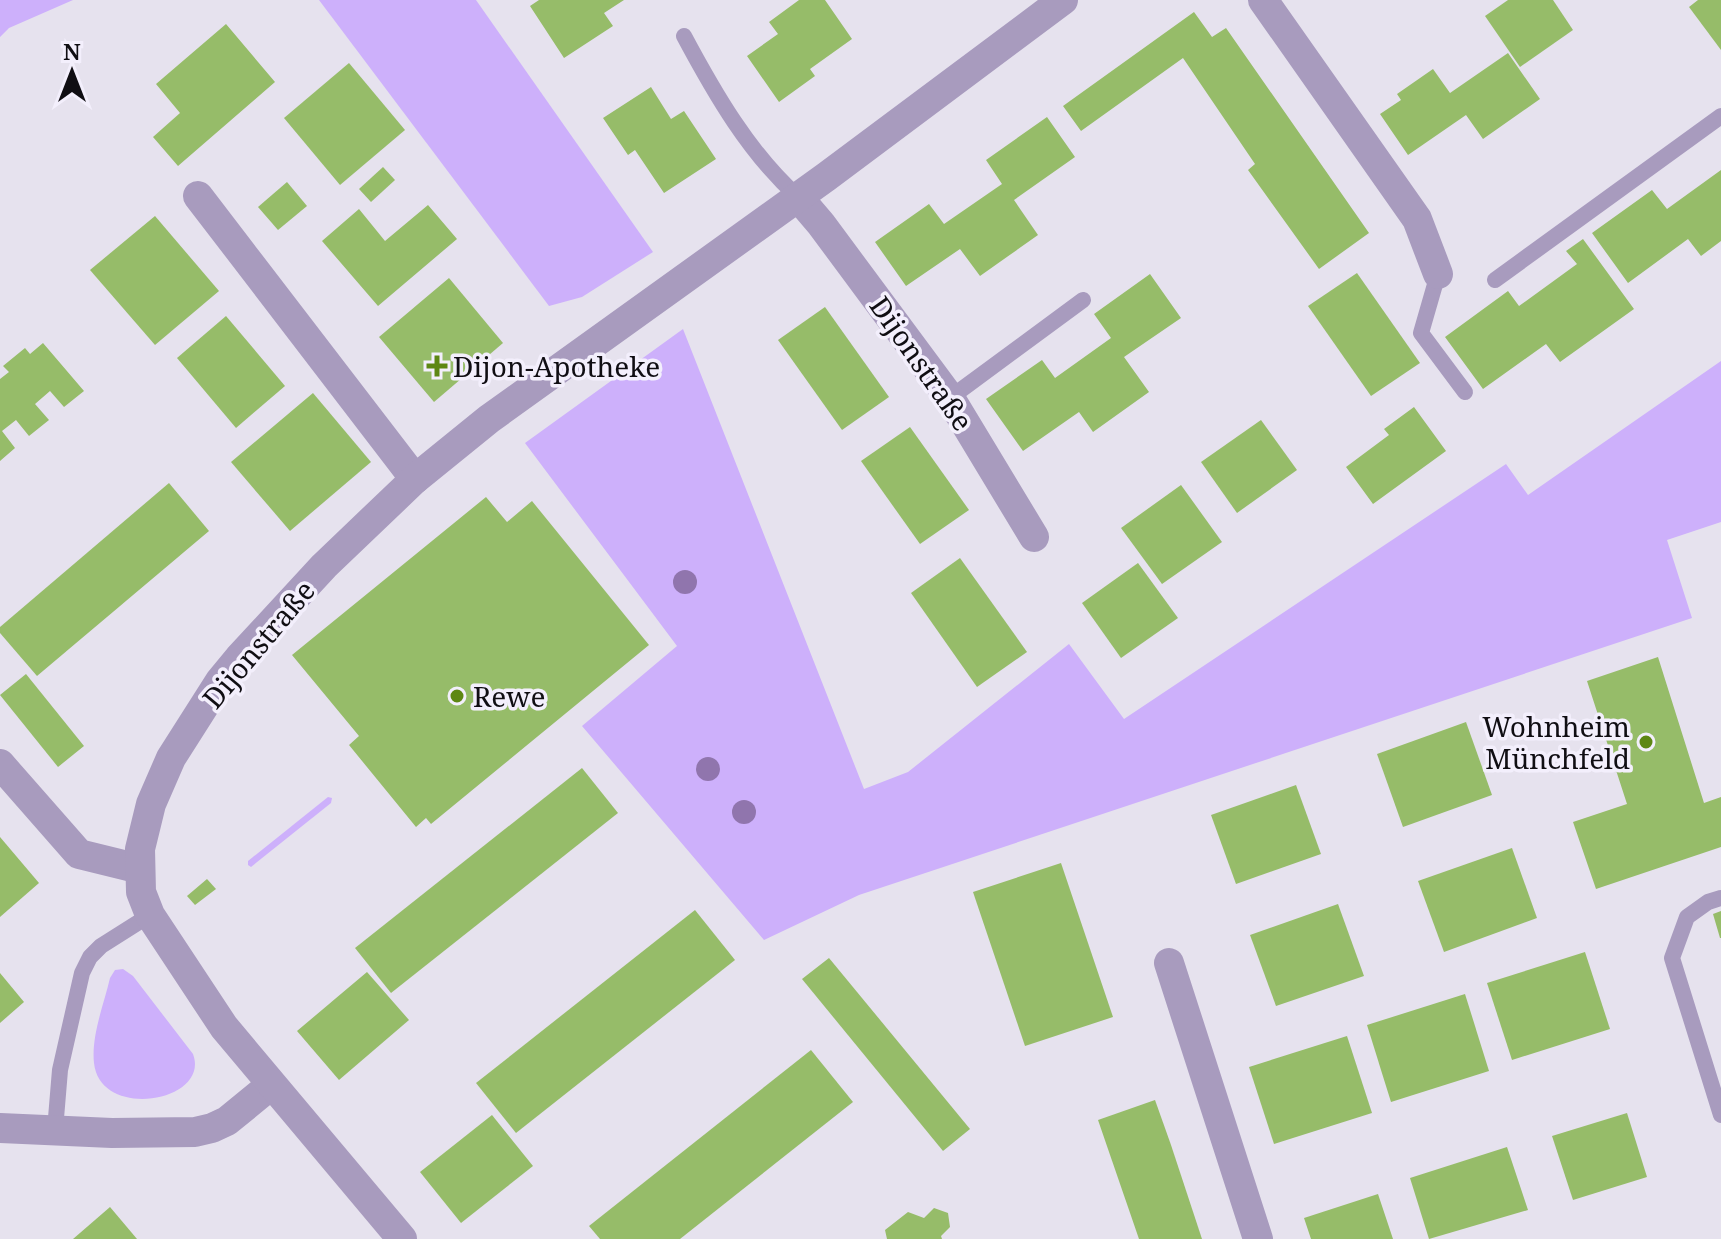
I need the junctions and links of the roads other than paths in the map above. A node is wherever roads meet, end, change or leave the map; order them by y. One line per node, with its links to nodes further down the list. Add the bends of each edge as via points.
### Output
1 (1263, 0): 7 (street, via 1417,219)
2 (1055, 2): 6 (street, Dijonstraße)
3 (684, 36): 6 (lane, Dijonstraße, via 712,89 775,176)
4 (1721, 116): 8 (lane)
5 (198, 196): 12 (street)
6 (798, 197): 11 (street, Dijonstraße); 12 (street, Dijonstraße, via 489,419)
7 (1438, 274): 10 (lane, via 1421,333)
8 (1495, 280)
9 (1083, 300): 11 (lane)
10 (1465, 392)
11 (950, 398): 13 (street, Dijonstraße)
12 (415, 479): 15 (street, Dijonstraße, via 324,566 220,681 160,778 143,830)
13 (1034, 537)
14 (0, 764): 15 (street, via 79,854)
15 (140, 869): 17 (street, Dijonstraße)
16 (1721, 898): 20 (lane, via 1687,917 1672,958)
17 (150, 915): 19 (street, Dijonstraße, via 224,1027); 22 (lane, via 101,946 82,973 60,1070)
18 (1169, 963): 24 (street)
19 (271, 1085): 22 (street, via 227,1121 195,1132); 23 (street, Dijonstraße)
20 (1721, 1115)
21 (0, 1128): 22 (street)
22 (55, 1130)
23 (402, 1239)
24 (1258, 1239)

